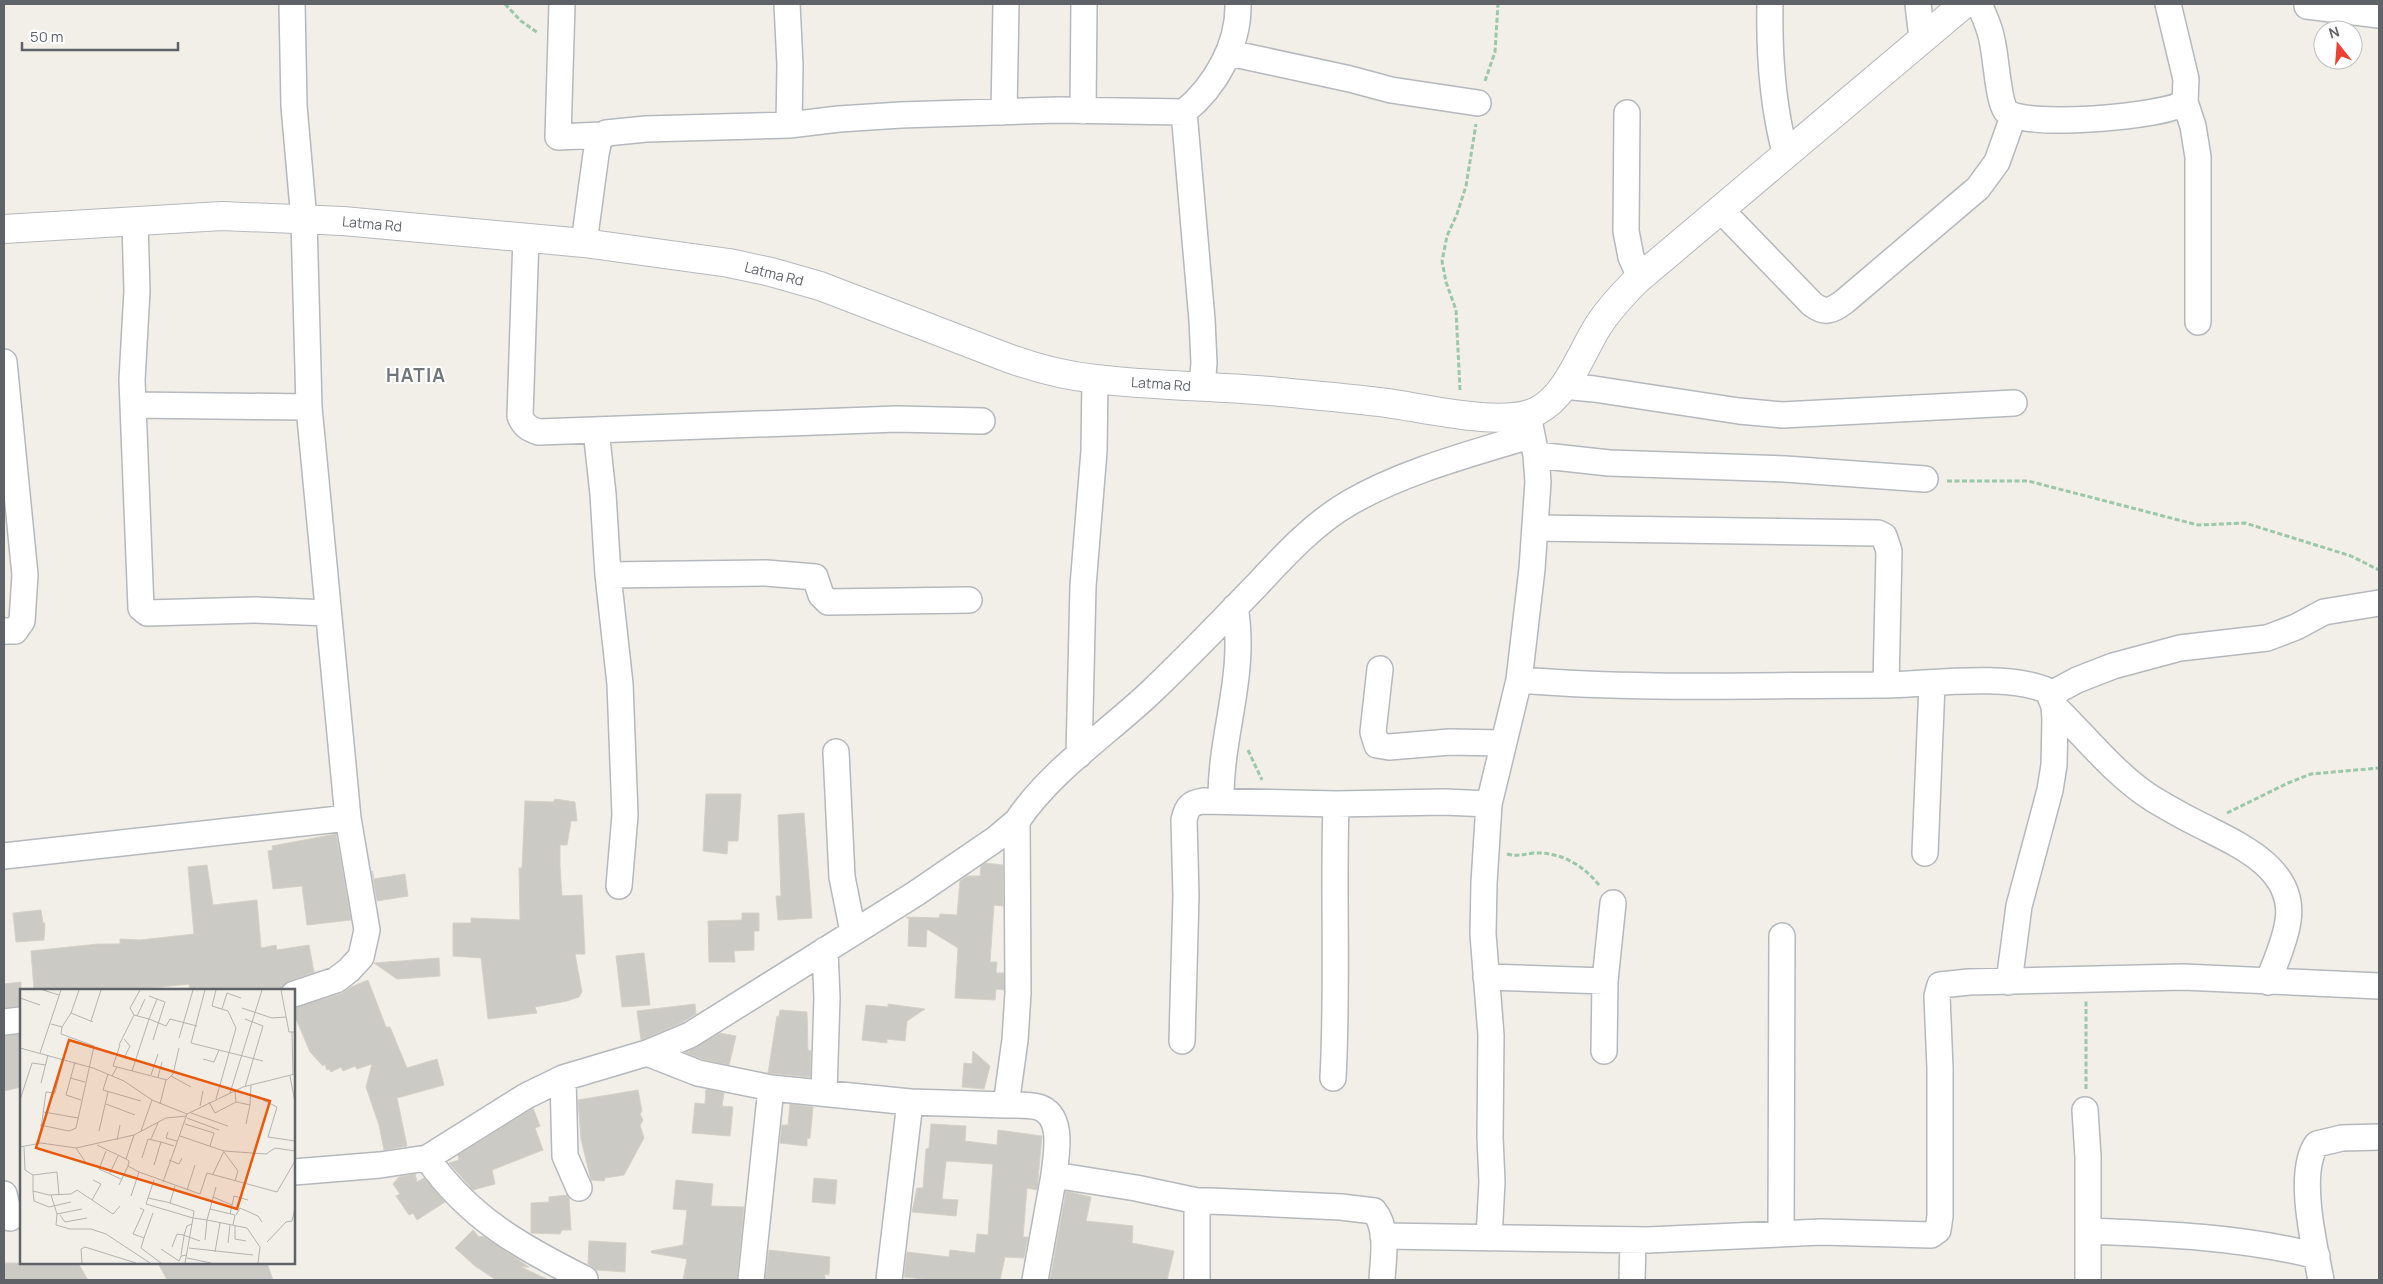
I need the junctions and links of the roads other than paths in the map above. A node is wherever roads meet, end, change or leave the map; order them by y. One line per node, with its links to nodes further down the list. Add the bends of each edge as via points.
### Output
1 (292, 4): 27 (street, via 294,106)
2 (562, 4): 24 (street, via 558,136)
3 (787, 4): 23 (street)
4 (1006, 4): 19 (street)
5 (1084, 4): 18 (street)
6 (1238, 4): 15 (street, via 1238,26)
7 (1770, 4): 25 (street, via 1769,46 1776,114)
8 (1918, 4): 14 (street)
9 (1964, 4): 14 (street)
10 (1979, 4): 22 (street, via 1992,37 2002,100 2006,111)
11 (2168, 4): 16 (street, via 2186,79)
12 (2308, 6): 13 (street)
13 (2379, 15)
14 (1922, 38): 25 (street)
15 (1230, 53): 17 (street, via 1391,90); 20 (street, via 1199,99)
16 (2185, 102): 22 (street, via 2170,110 2148,114 2067,120); 33 (street, via 2194,126 2198,157)
17 (1478, 103)
18 (1083, 111): 19 (street); 20 (street)
19 (1004, 112): 23 (street, via 839,119)
20 (1184, 112): 36 (street, via 1202,320)
21 (1627, 113): 32 (street, via 1626,231 1631,257)
22 (2013, 117): 26 (street, via 1998,162 1978,188 1829,311 1820,310 1812,304)
23 (789, 125): 24 (street, via 617,131)
24 (602, 135): 31 (street, via 596,154)
25 (1785, 152): 26 (street)
26 (1721, 210): 32 (street)
27 (304, 220): 28 (street, Latma Rd, via 222,216); 30 (street, Latma Rd); 40 (street)
28 (135, 222): 29 (street, Latma Rd); 39 (street, via 137,291)
29 (4, 229)
30 (526, 238): 31 (street, Latma Rd); 42 (street, via 520,416 530,430 539,432)
31 (584, 243): 35 (street, Latma Rd, via 729,262 771,272 820,286 1015,361)
32 (1640, 277): 37 (street, via 1598,325)
33 (2198, 322)
34 (4, 362): 51 (street, via 25,575 22,621 15,631)
35 (1096, 379): 36 (street, Latma Rd); 59 (street, via 1083,586)
36 (1202, 386): 43 (street, Latma Rd, via 1389,403 1452,415 1487,417)
37 (1563, 386): 38 (street, via 1739,412 1782,415); 43 (street, via 1548,403)
38 (2014, 403)
39 (133, 405): 40 (street); 50 (street, via 140,604 143,611)
40 (309, 407): 50 (street)
41 (982, 421): 42 (street, via 897,419)
42 (596, 430): 46 (street)
43 (1532, 435): 44 (street, via 1609,463); 45 (street, via 1538,482); 49 (street, via 1442,464 1381,487 1348,504 1286,554)
44 (1925, 478)
45 (1535, 528): 53 (street); 54 (street, via 1878,533 1884,536 1889,551)
46 (608, 575): 47 (street, via 803,575 815,577 821,595 828,602); 67 (street, via 617,642 625,815)
47 (969, 600)
48 (2379, 603): 56 (street, via 2324,612 2266,638 2180,648 2112,666)
49 (1235, 607): 59 (street, via 1152,692); 60 (street, via 1240,639 1239,662 1227,730)
50 (328, 612): 63 (street)
51 (4, 631)
52 (1380, 669): 57 (street, via 1373,726 1377,745)
53 (1519, 680): 54 (street, via 1602,685); 57 (street)
54 (1886, 684): 55 (street)
55 (1932, 684): 56 (street, via 1989,681 2044,689); 65 (street)
56 (2052, 700): 74 (street, via 2054,765 2019,906); 75 (street, via 2103,756 2138,788 2199,825 2235,842 2267,866 2285,892 2288,905 2288,921)
57 (1502, 743): 62 (street)
58 (836, 752): 69 (street, via 842,877)
59 (1079, 755): 64 (street)
60 (1221, 801): 61 (street); 80 (street, via 1193,803 1186,810 1184,820 1186,896)
61 (1336, 804): 62 (street); 84 (street)
62 (1489, 804): 72 (street, via 1483,934)
63 (348, 818): 66 (street); 77 (street, via 367,930 365,945 361,957 336,980)
64 (1016, 821): 69 (street, via 997,838); 88 (street, via 1018,993)
65 (1925, 853)
66 (4, 856)
67 (619, 886)
68 (1613, 903): 73 (street)
69 (853, 932): 71 (street)
70 (1782, 936): 99 (street)
71 (825, 950): 82 (street, via 690,1035); 86 (street)
72 (1486, 978): 73 (street); 101 (street, via 1491,1035)
73 (1605, 981): 81 (street)
74 (2009, 982): 75 (street, via 2183,977); 99 (street, via 1948,984 1937,989 1940,1068 1938,1230 1925,1235)
75 (2268, 982): 76 (street)
76 (2379, 986)
77 (295, 994)
78 (20, 1020): 79 (street)
79 (4, 1022)
80 (1182, 1041)
81 (1604, 1051)
82 (647, 1053): 83 (street); 85 (street, via 698,1073)
83 (563, 1078): 91 (street, via 498,1111); 94 (street, via 565,1156)
84 (1333, 1078)
85 (771, 1088): 86 (street); 105 (street)
86 (824, 1092): 87 (street)
87 (910, 1102): 88 (street); 106 (street)
88 (1006, 1105): 93 (street, via 1040,1107 1053,1118 1057,1135)
89 (2085, 1110): 98 (street)
90 (2379, 1137): 103 (street, via 2327,1140 2317,1144 2313,1150 2309,1158 2309,1219)
91 (427, 1158): 92 (street); 104 (street, via 446,1185 505,1236)
92 (295, 1172)
93 (1054, 1175): 96 (street); 107 (street)
94 (578, 1188)
95 (4, 1194): 97 (street)
96 (1197, 1201): 100 (street, via 1367,1208 1378,1215); 108 (street)
97 (12, 1218)
98 (2088, 1231): 103 (street, via 2198,1236 2282,1247); 111 (street)
99 (1780, 1234): 102 (street)
100 (1383, 1236): 101 (street); 109 (street)
101 (1489, 1238): 102 (street)
102 (1632, 1240): 110 (street)
103 (2317, 1256): 112 (street)
104 (585, 1279)
105 (751, 1280)
106 (889, 1280)
107 (1035, 1280)
108 (1197, 1280)
109 (1382, 1280)
110 (1632, 1280)
111 (2088, 1280)
112 (2321, 1280)

